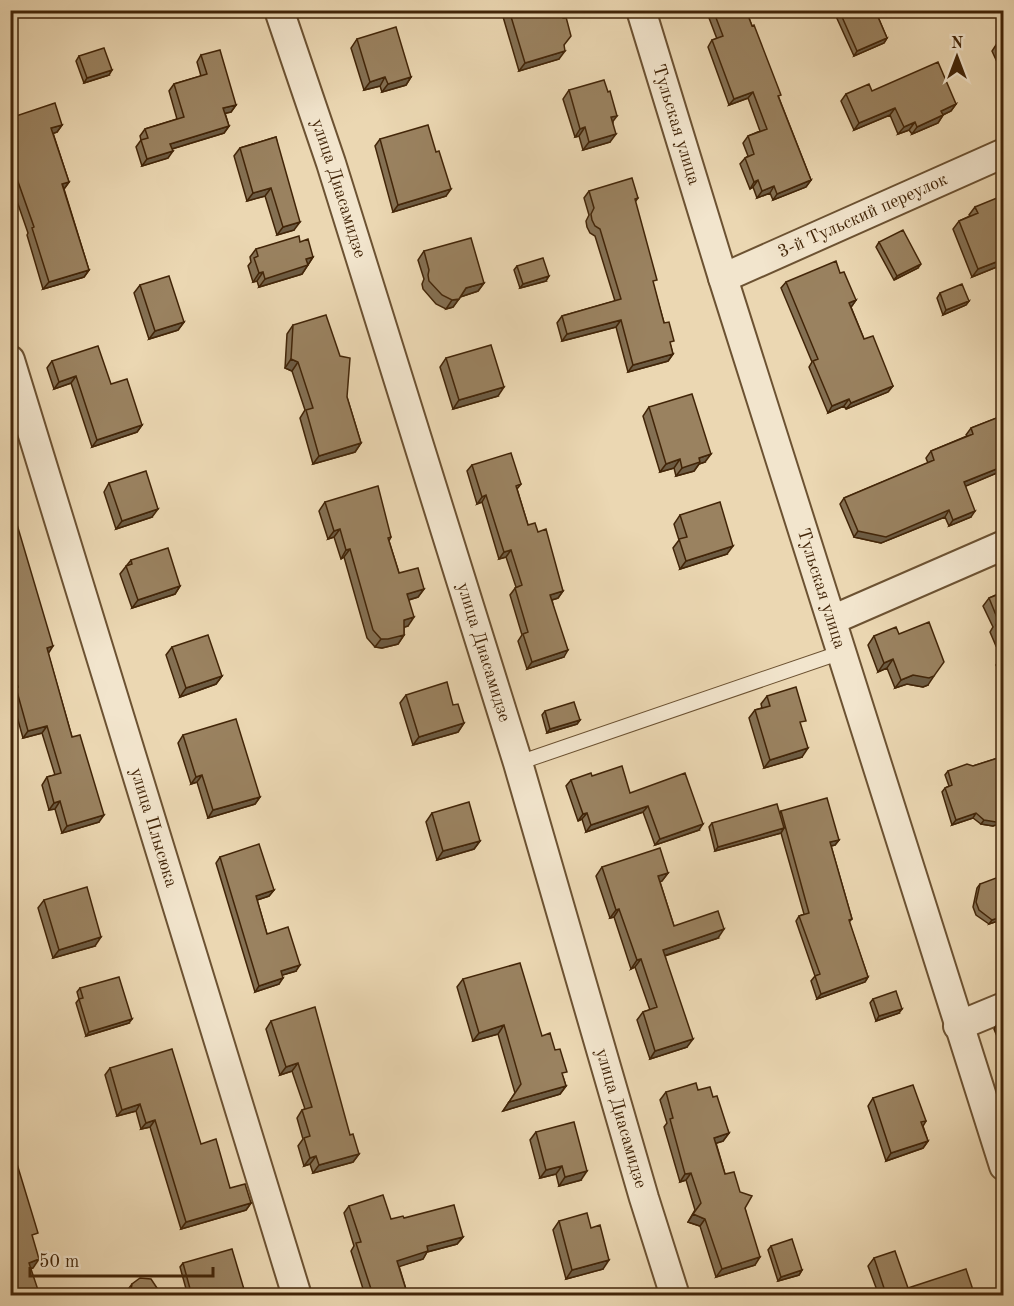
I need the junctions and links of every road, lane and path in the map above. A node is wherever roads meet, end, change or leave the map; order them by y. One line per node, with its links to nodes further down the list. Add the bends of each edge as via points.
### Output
1 (279, 10): 9 (street, улица Диасамидзе, via 332,163)
2 (641, 10): 4 (street, Тульская улица)
3 (1004, 153): 4 (street, 3-й Тульский переулок)
4 (723, 278): 7 (street, Тульская улица)
5 (10, 360): 13 (street, улица Плысюка)
6 (1004, 545): 7 (street)
7 (832, 620): 8 (street, Тульская улица)
8 (842, 652): 9 (lane); 11 (street, Тульская улица)
9 (518, 763): 14 (street, улица Диасамидзе)
10 (1004, 1007): 11 (street)
11 (958, 1026): 12 (street, Тульская улица)
12 (1004, 1166)
13 (297, 1296)
14 (675, 1296)

